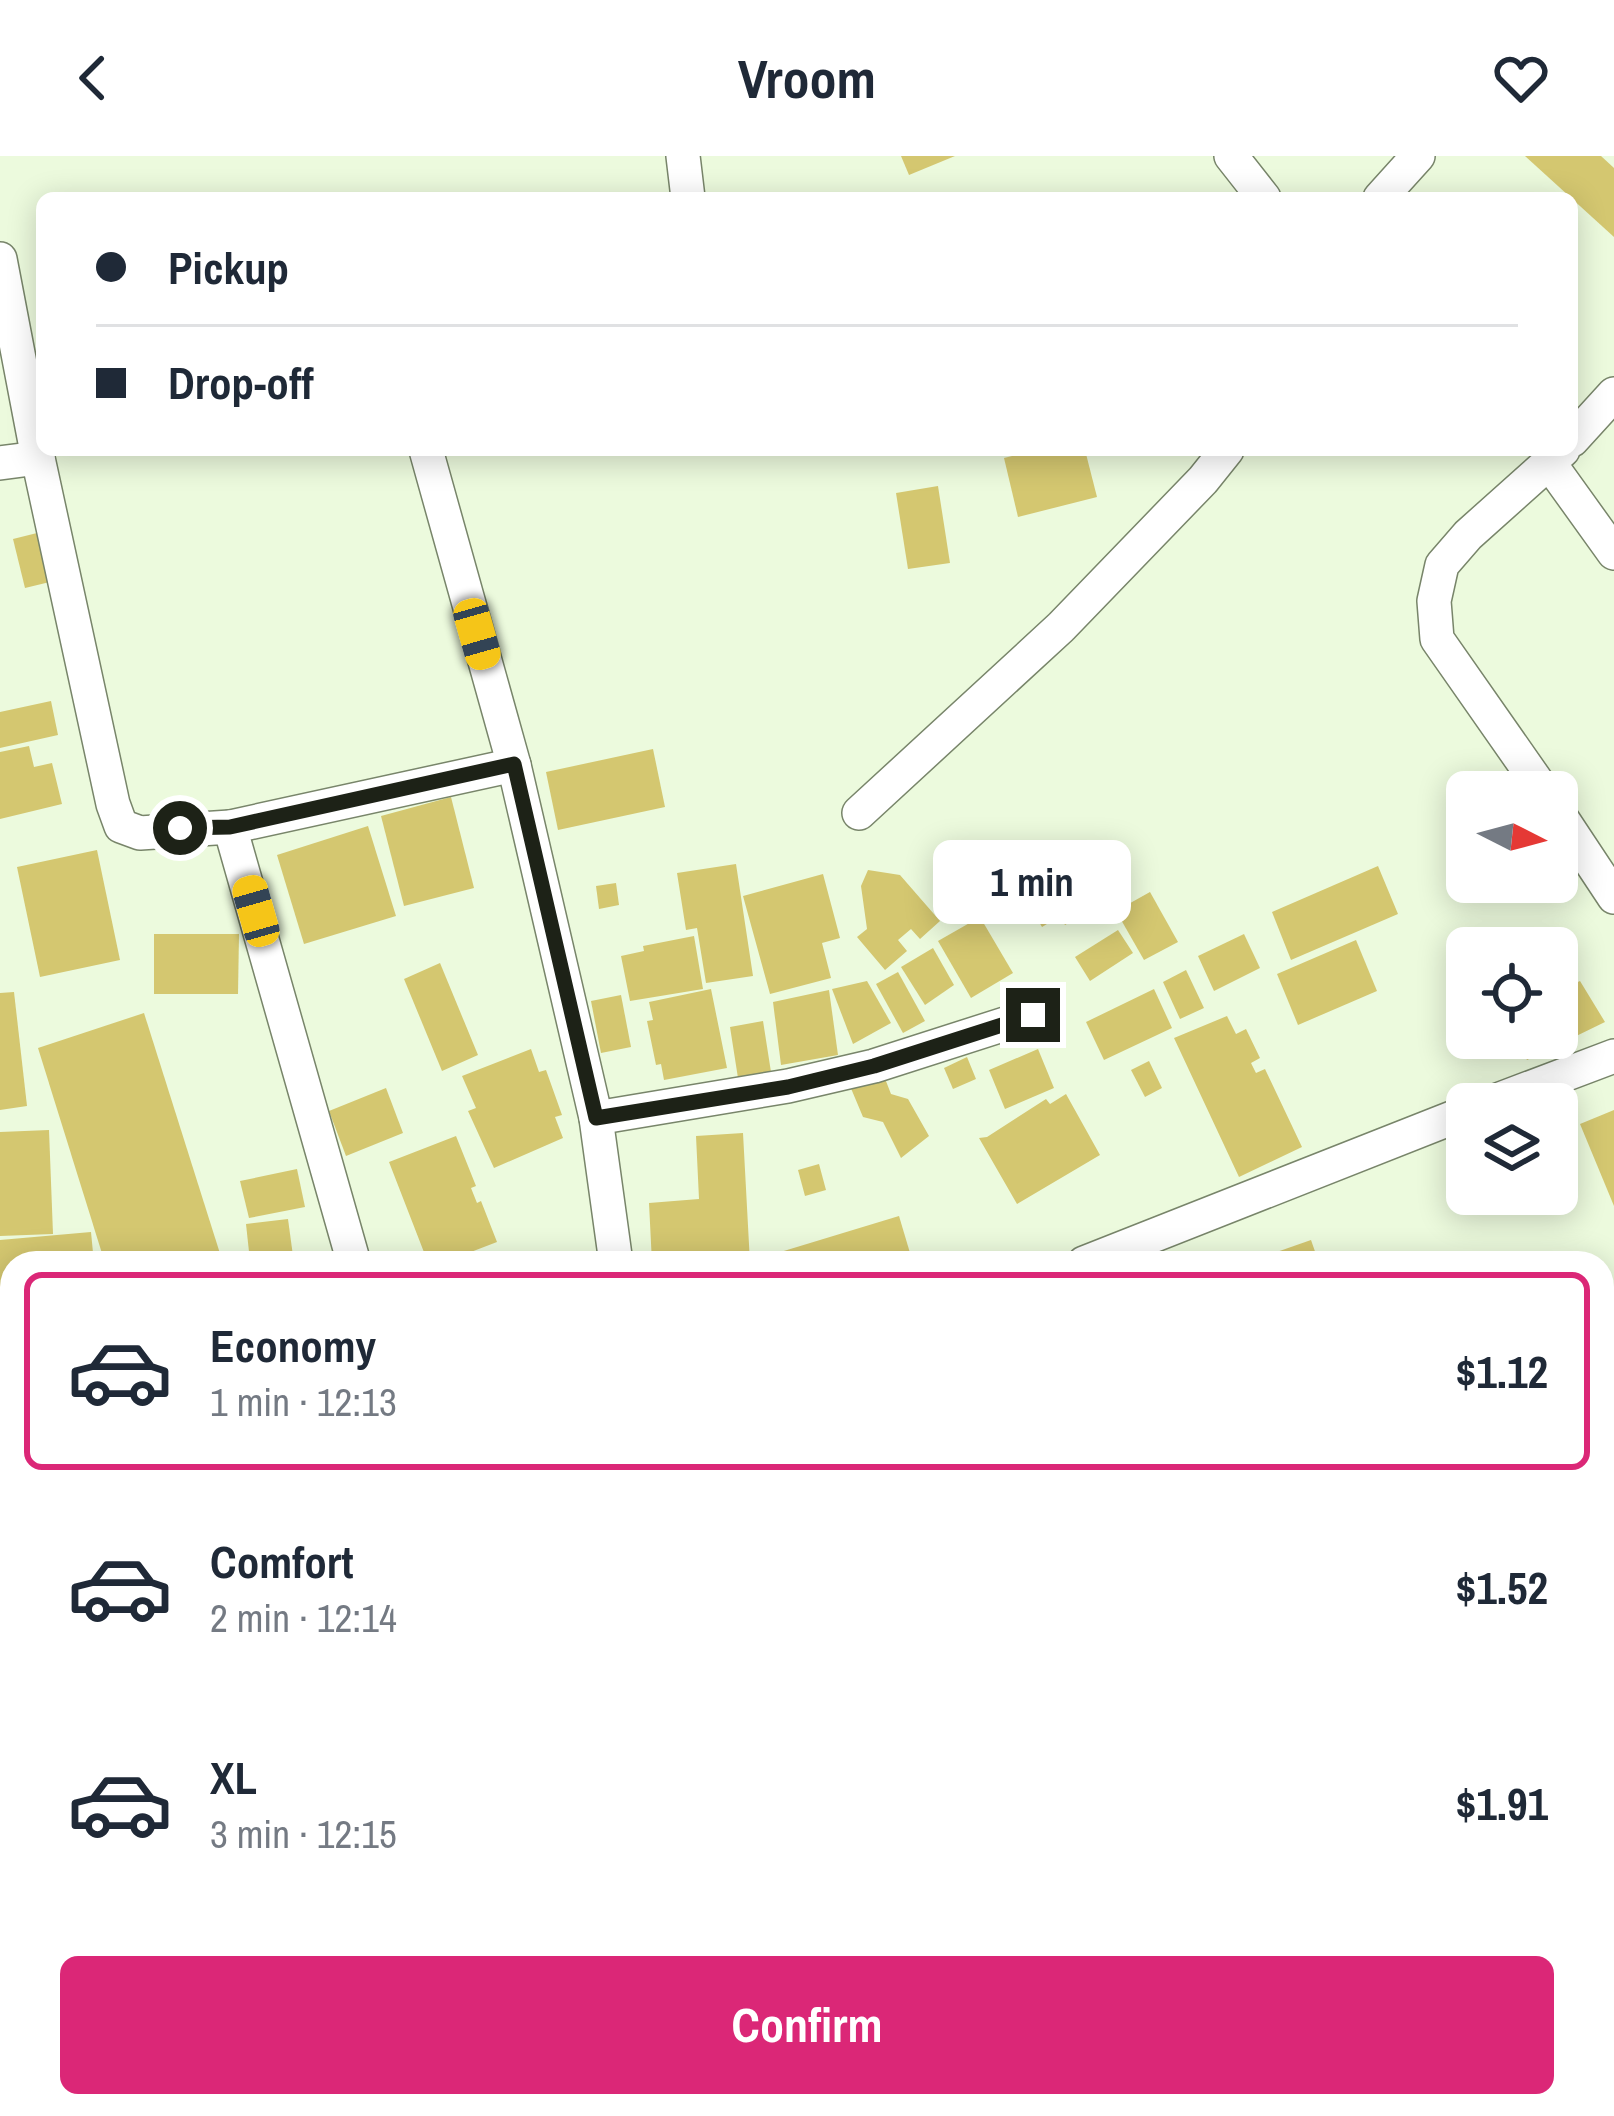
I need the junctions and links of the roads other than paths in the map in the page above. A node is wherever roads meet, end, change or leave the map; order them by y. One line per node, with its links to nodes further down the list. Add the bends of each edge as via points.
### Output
1 (683, 156): 4 (street)
2 (1231, 156): 5 (street)
3 (1418, 156): 6 (street)
4 (687, 192)
5 (1259, 192)
6 (1385, 192)
7 (0, 259): 10 (street)
8 (1614, 394): 9 (street)
9 (1578, 434)
10 (36, 448)
11 (428, 456): 18 (street)
12 (1221, 456): 20 (street, via 1061,627)
13 (1557, 456): 19 (street, via 1442,565 1434,601 1438,639)
14 (1564, 456): 17 (street)
15 (38, 458): 16 (street); 21 (street, via 121,826 140,833)
16 (0, 463)
17 (1614, 553)
18 (514, 764): 21 (street); 27 (street)
19 (1529, 771)
20 (859, 814)
21 (230, 827): 29 (street)
22 (1578, 843): 23 (street)
23 (1614, 897)
24 (1033, 1015): 27 (street, via 788,1087)
25 (1614, 1056): 26 (street)
26 (1543, 1083)
27 (596, 1118): 30 (street)
28 (1446, 1120): 31 (street)
29 (351, 1251)
30 (614, 1251)
31 (1114, 1251)

